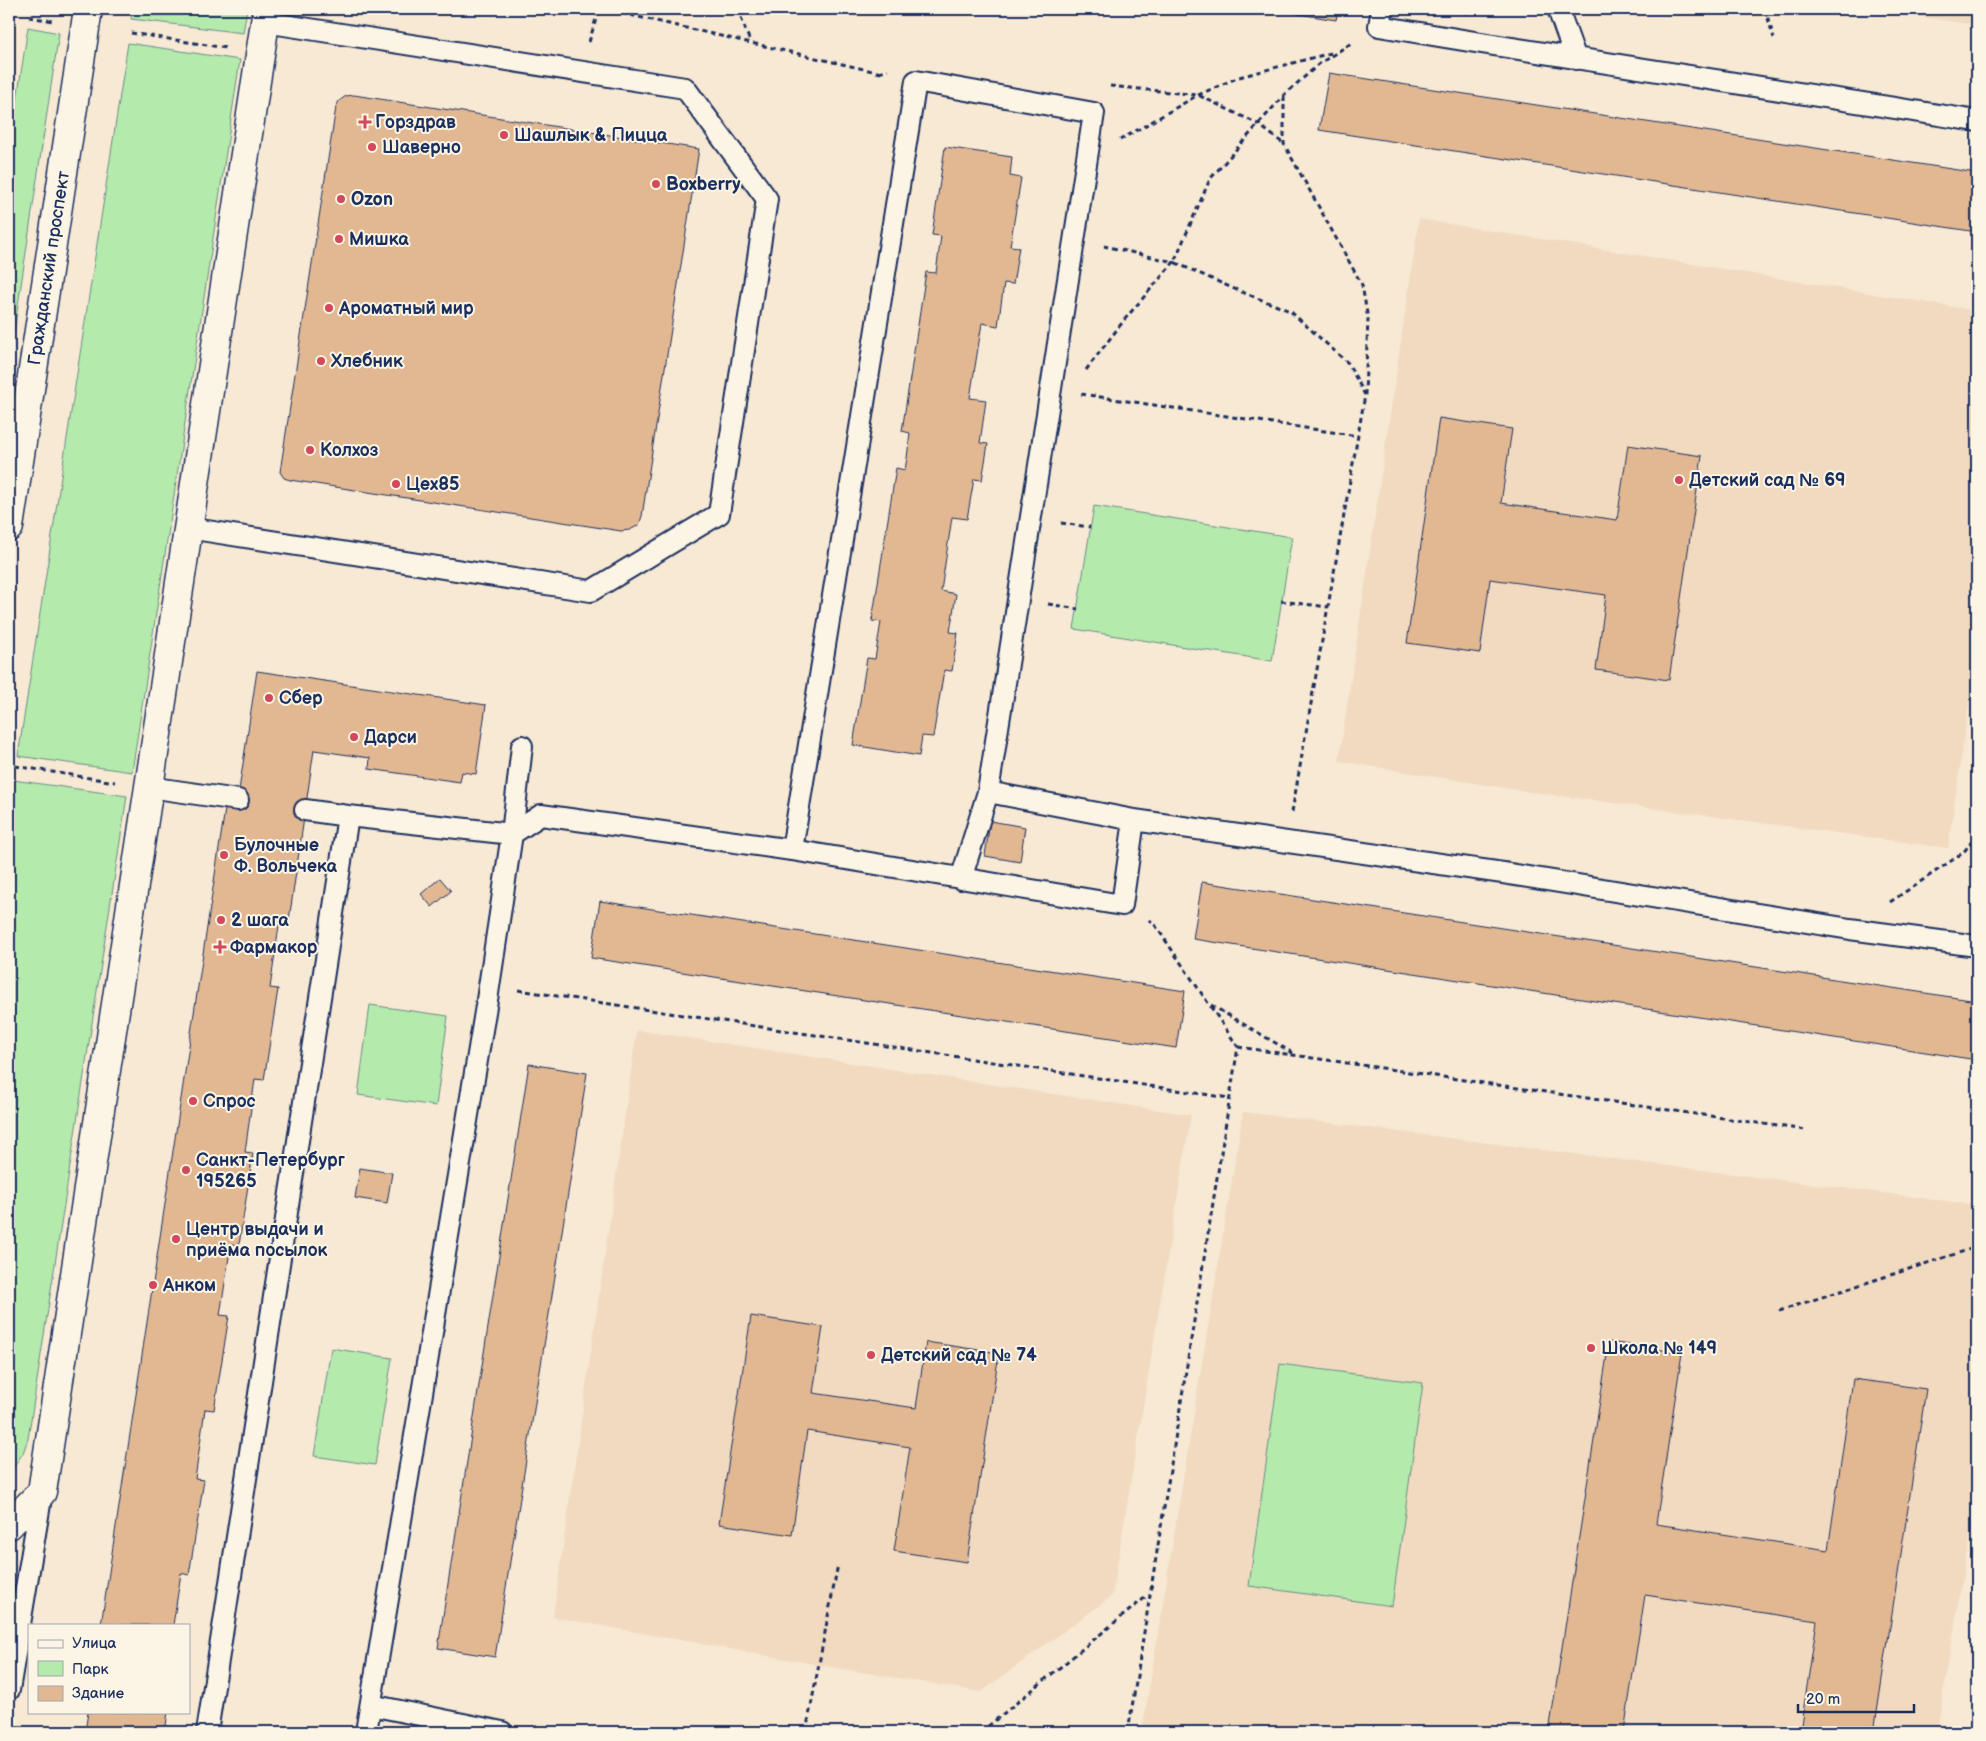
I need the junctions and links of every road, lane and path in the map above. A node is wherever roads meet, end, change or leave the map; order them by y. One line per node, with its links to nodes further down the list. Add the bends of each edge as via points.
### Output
1 (88, 9): 26 (street, Гражданский проспект)
2 (604, 9): 12 (path)
3 (738, 9): 12 (path)
4 (1558, 9): 15 (lane)
5 (1765, 9): 11 (path)
6 (266, 15): 27 (street); 27 (lane, via 685,88 767,199 719,514 591,591)
7 (29, 17): 9 (path)
8 (1381, 17): 14 (path); 15 (lane)
9 (60, 22)
10 (130, 33): 13 (path)
11 (1774, 38)
12 (750, 42): 16 (path)
13 (233, 49)
14 (1341, 50): 17 (path, via 1319,64); 19 (path, via 1239,77 1198,95)
15 (1576, 59): 18 (lane)
16 (916, 81): 19 (lane, via 1094,113); 42 (lane)
17 (1284, 95): 21 (path, via 1210,179); 23 (path, via 1284,144 1362,285 1368,319)
18 (1977, 122)
19 (1087, 158): 20 (lane)
20 (1074, 240): 21 (path); 24 (lane)
21 (1174, 262): 22 (path); 23 (path, via 1290,311 1348,363)
22 (1085, 370)
23 (1364, 396): 25 (path)
24 (1047, 410): 25 (path, via 1068,392); 34 (lane)
25 (1358, 436): 29 (path)
26 (9, 527)
27 (188, 528): 33 (street)
28 (1281, 601): 29 (path)
29 (1328, 607): 41 (path)
30 (522, 746): 39 (lane)
31 (15, 766): 32 (path)
32 (122, 783)
33 (149, 787): 35 (lane); 55 (street)
34 (988, 792): 38 (lane); 43 (lane)
35 (238, 800)
36 (305, 810): 37 (lane)
37 (348, 816): 39 (lane); 61 (lane)
38 (1134, 820): 41 (lane); 44 (lane)
39 (512, 834): 42 (lane, via 541,816); 47 (lane)
40 (1977, 834): 45 (path, via 1963,853)
41 (1287, 841): 45 (lane)
42 (792, 850): 43 (lane)
43 (961, 879): 44 (lane)
44 (1122, 905): 48 (path, via 1153,922)
45 (1850, 929): 46 (lane)
46 (1977, 946)
47 (490, 985): 51 (path); 60 (lane)
48 (1208, 1004): 49 (path); 50 (path)
49 (1238, 1047): 50 (path); 51 (path)
50 (1298, 1056): 52 (path)
51 (1229, 1098): 58 (path)
52 (1805, 1130)
53 (1977, 1247): 54 (path)
54 (1779, 1312)
55 (42, 1492): 56 (street); 59 (lane)
56 (9, 1525)
57 (838, 1564): 64 (path)
58 (1148, 1596): 65 (path); 66 (path)
59 (9, 1690)
60 (370, 1705): 62 (lane); 63 (lane)
61 (207, 1732)
62 (366, 1732)
63 (502, 1732)
64 (806, 1732)
65 (982, 1732)
66 (1128, 1732)

